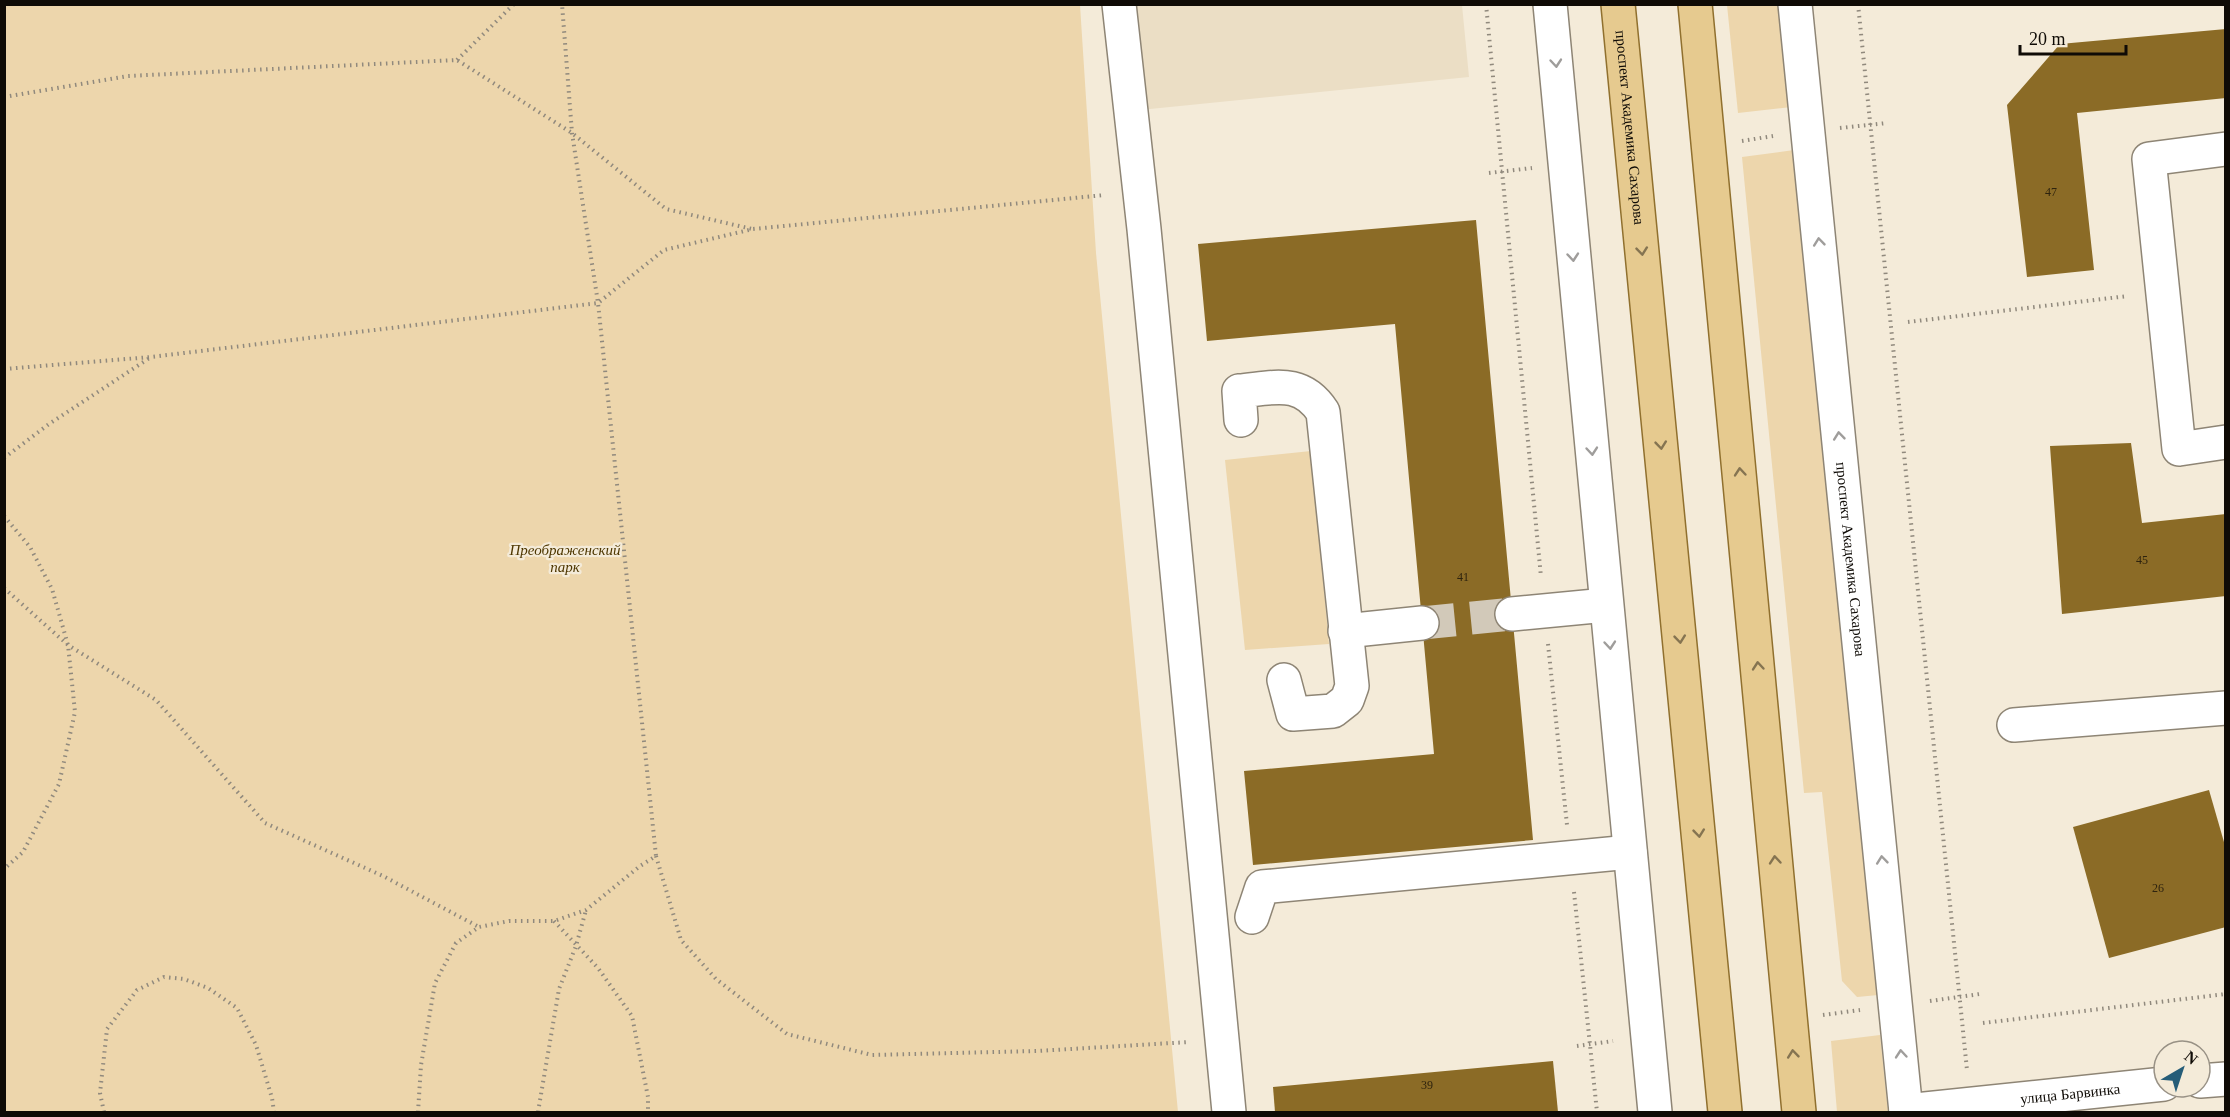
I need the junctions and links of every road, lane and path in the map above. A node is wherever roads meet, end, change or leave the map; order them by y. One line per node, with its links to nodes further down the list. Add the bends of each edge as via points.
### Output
1 (514, 4): 10 (path)
2 (562, 4): 12 (path)
3 (1119, 4): 14 (street)
4 (1486, 4): 27 (path)
5 (1550, 4): 26 (street, one-way to 26)
6 (1617, 4): 57 (main road, проспект Академика Сахарова, one-way to 57)
7 (1695, 4): 58 (main road, one-way to 7)
8 (1795, 4): 48 (street, проспект Академика Сахарова, one-way to 8)
9 (1858, 4): 47 (path, via 1878,220)
10 (457, 60): 11 (path, via 128,76); 12 (path)
11 (4, 97)
12 (572, 133): 15 (path, via 666,209); 17 (path)
13 (2226, 149): 16 (street, via 2149,159)
14 (1139, 192): 15 (path); 45 (street)
15 (753, 229): 17 (path, via 664,250)
16 (2163, 291): 18 (path); 22 (street, via 2179,449)
17 (598, 303): 19 (path); 35 (path)
18 (1908, 322)
19 (151, 357): 20 (path); 23 (path)
20 (4, 369)
21 (1241, 420): 29 (street, via 1239,391 1291,387 1314,398 1323,412)
22 (2226, 442)
23 (4, 458)
24 (4, 516): 30 (path, via 30,547 52,589)
25 (4, 588): 30 (path)
26 (1606, 605): 27 (street); 34 (street, one-way to 34)
27 (1528, 613): 36 (path)
28 (1422, 623): 29 (street)
29 (1345, 631): 31 (street, via 1352,686 1347,700 1333,711 1293,714)
30 (68, 645): 37 (path, via 75,712 59,784 22,852); 41 (path, via 156,700 265,823 383,876)
31 (1284, 680)
32 (2226, 708): 33 (street)
33 (2014, 725)
34 (1630, 852): 36 (street); 56 (street)
35 (656, 856): 38 (path); 45 (path, via 681,940 716,979 787,1034 872,1055 1037,1051)
36 (1570, 858): 39 (street, via 1380,865 1262,887); 55 (path)
37 (4, 868)
38 (586, 910): 40 (path); 42 (path)
39 (1252, 918)
40 (554, 921): 41 (path, via 509,921); 42 (path)
41 (479, 927): 51 (path, via 456,943 435,983 421,1065)
42 (576, 946): 52 (path, via 559,989); 53 (path, via 598,968 632,1016)
43 (2226, 994): 44 (path)
44 (1983, 1023)
45 (1222, 1040): 54 (street)
46 (2152, 1085): 47 (street, улица Барвинка)
47 (1986, 1102): 48 (street, улица Барвинка)
48 (1906, 1112)
49 (104, 1113): 50 (path, via 100,1093 107,1029 137,990 164,977 208,988 237,1008 256,1045)
50 (274, 1113)
51 (418, 1113)
52 (538, 1113)
53 (648, 1113)
54 (1229, 1113)
55 (1598, 1113)
56 (1655, 1113)
57 (1725, 1113)
58 (1799, 1113)

